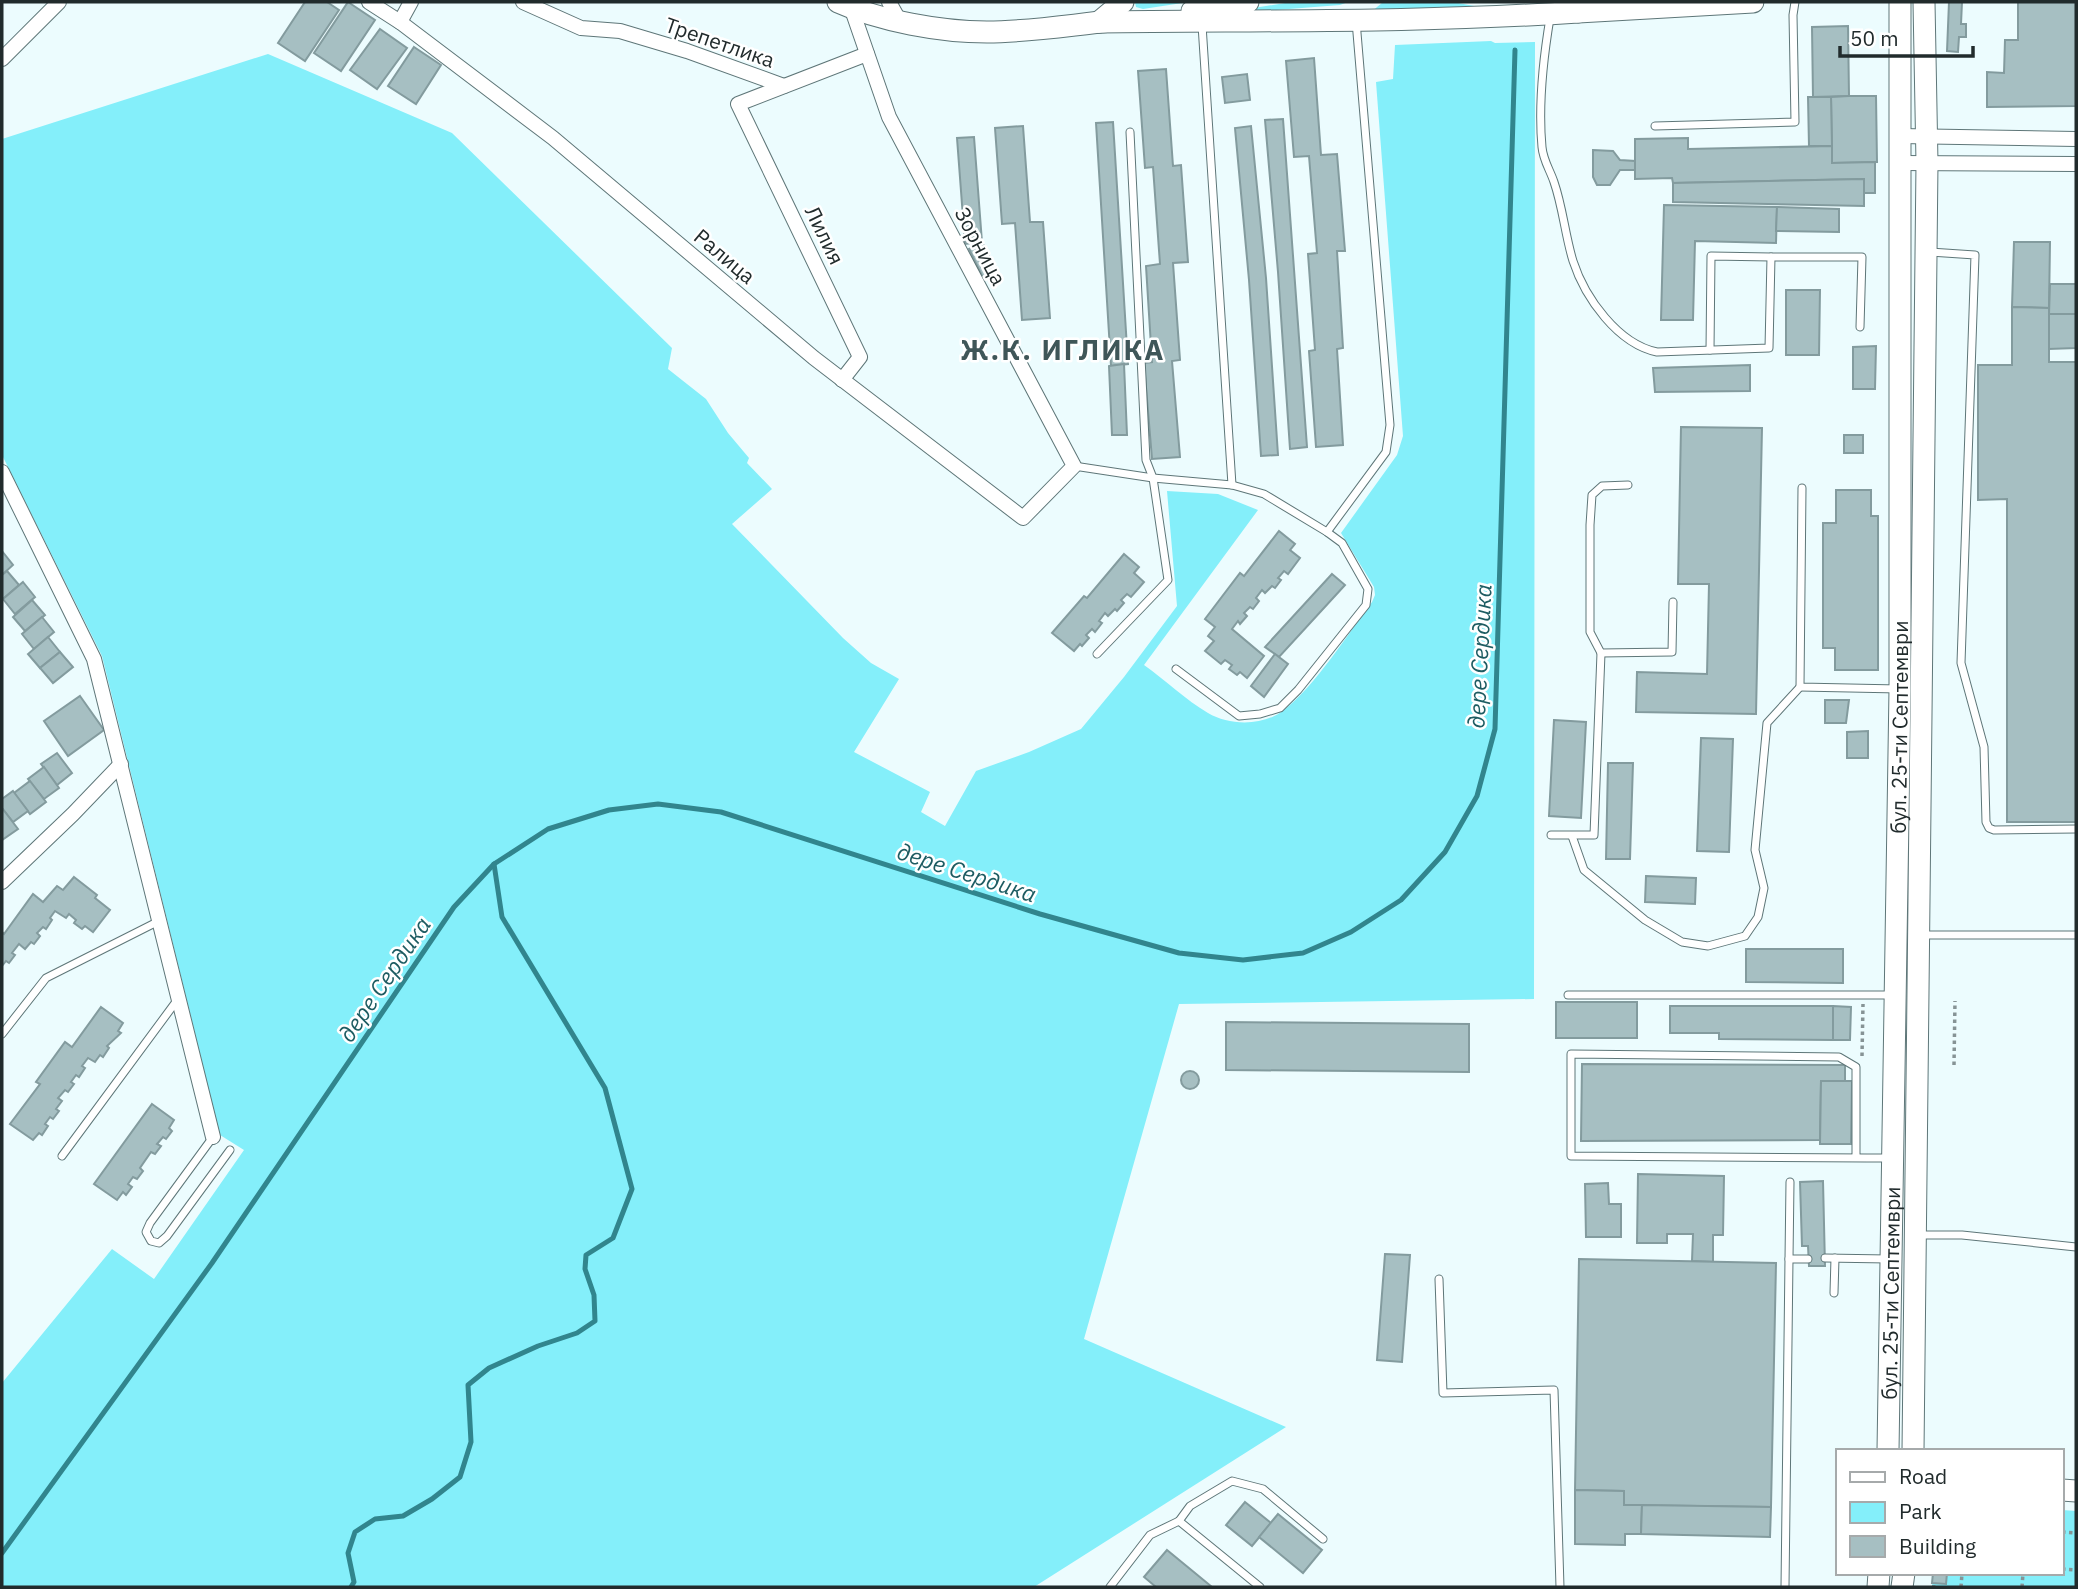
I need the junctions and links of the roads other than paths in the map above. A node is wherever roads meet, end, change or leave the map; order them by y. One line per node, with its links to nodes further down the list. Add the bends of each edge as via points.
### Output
1 (58, 2): 23 (street)
2 (369, 2): 19 (street, Ралица)
3 (411, 2): 19 (street)
4 (523, 2): 24 (street, Трепетлика, via 581,28 620,30)
5 (1123, 2): 20 (main road)
6 (1248, 2): 20 (main road)
7 (1373, 2): 21 (main road, via 1359,12)
8 (1494, 2): 15 (main road)
9 (1753, 2): 15 (main road)
10 (1796, 2): 26 (lane, via 1795,122)
11 (1900, 2): 28 (main road, бул. 25-ти Септември)
12 (1924, 2): 29 (main road, бул. 25-ти Септември)
13 (845, 5): 14 (main road); 22 (street, Зорница)
14 (894, 11): 20 (main road, via 941,28 985,32)
15 (1578, 12): 16 (main road)
16 (1550, 13): 17 (main road); 37 (lane, via 1544,55 1542,149 1574,263 1590,296 1630,341 1657,352)
17 (1356, 20): 21 (main road); 45 (lane, via 1390,425 1386,452)
18 (1202, 21): 20 (main road); 21 (main road); 42 (lane)
19 (400, 22): 38 (street, Ралица, via 553,138)
20 (1099, 22)
21 (1318, 22)
22 (867, 54): 24 (street, Трепетлика); 39 (street, Зорница, via 889,117)
23 (2, 59)
24 (784, 86): 25 (street, Трепетлика)
25 (738, 104): 38 (street, Лилия, via 860,357)
26 (1655, 126)
27 (1130, 132): 41 (lane, via 1146,460)
28 (1900, 136): 29 (street); 31 (main road, бул. 25-ти Септември)
29 (1926, 136): 30 (street); 32 (main road, бул. 25-ти Септември)
30 (2076, 139)
31 (1900, 163): 32 (street); 51 (main road, бул. 25-ти Септември)
32 (1927, 163): 33 (street); 34 (main road, бул. 25-ти Септември)
33 (2076, 164)
34 (1925, 252): 53 (lane, via 1975,255 1961,663 1984,747 1986,822 1994,830); 58 (main road, бул. 25-ти Септември)
35 (1771, 257): 36 (lane, via 1861,257); 37 (lane, via 1769,348); 37 (lane, via 1711,256)
36 (1860, 327)
37 (1710, 350)
38 (842, 380): 39 (street, Ралица, via 1023,518)
39 (1074, 466): 41 (lane)
40 (2, 472): 52 (street, via 94,659)
41 (1153, 478): 42 (lane); 48 (lane, via 1168,580)
42 (1232, 485): 45 (lane, via 1264,495)
43 (1628, 485): 47 (lane, via 1602,486 1592,495 1590,632)
44 (1802, 488): 50 (lane)
45 (1327, 532): 49 (lane, via 1342,543 1359,569 1368,589 1366,605 1280,708 1239,716)
46 (1673, 603): 47 (lane, via 1672,652)
47 (1601, 653): 55 (lane, via 1594,835)
48 (1097, 654)
49 (1176, 668)
50 (1800, 687): 51 (lane); 55 (lane, via 1767,723 1755,850 1764,888 1758,917 1745,936 1707,946 1682,942 1645,920 1584,870)
51 (1900, 689): 61 (main road, бул. 25-ти Септември)
52 (121, 764): 56 (street); 57 (street)
53 (2076, 830)
54 (1551, 835): 55 (lane)
55 (1572, 836)
56 (2, 882)
57 (160, 921): 62 (street); 63 (lane, via 46,978)
58 (1918, 934): 59 (lane); 70 (main road, бул. 25-ти Септември)
59 (2076, 935)
60 (1568, 995): 61 (lane)
61 (1896, 996): 68 (main road, бул. 25-ти Септември)
62 (179, 999): 64 (street); 66 (lane)
63 (2, 1034)
64 (212, 1137): 65 (lane, via 150,1223 146,1232 151,1241 159,1243 167,1236)
65 (230, 1150)
66 (62, 1156)
67 (1856, 1158): 67 (lane, via 1571,1156 1570,1054 1839,1057 1856,1067); 68 (lane)
68 (1894, 1158): 76 (main road, бул. 25-ти Септември)
69 (1790, 1182): 74 (lane)
70 (1915, 1235): 71 (lane, via 1962,1235); 80 (main road, бул. 25-ти Септември)
71 (2076, 1248)
72 (1825, 1258): 73 (lane)
73 (1835, 1258): 76 (lane); 78 (lane)
74 (1789, 1259): 75 (lane); 86 (lane)
75 (1808, 1259)
76 (1892, 1259): 79 (main road, бул. 25-ти Септември)
77 (1439, 1279): 85 (lane, via 1443,1393 1554,1390)
78 (1834, 1293)
79 (1888, 1449)
80 (1913, 1449)
81 (1179, 1521): 82 (lane, via 1190,1506 1232,1482 1263,1489); 83 (lane, via 1150,1535); 84 (lane)
82 (1322, 1539)
83 (1110, 1587)
84 (1261, 1587)
85 (1560, 1587)
86 (1785, 1587)

